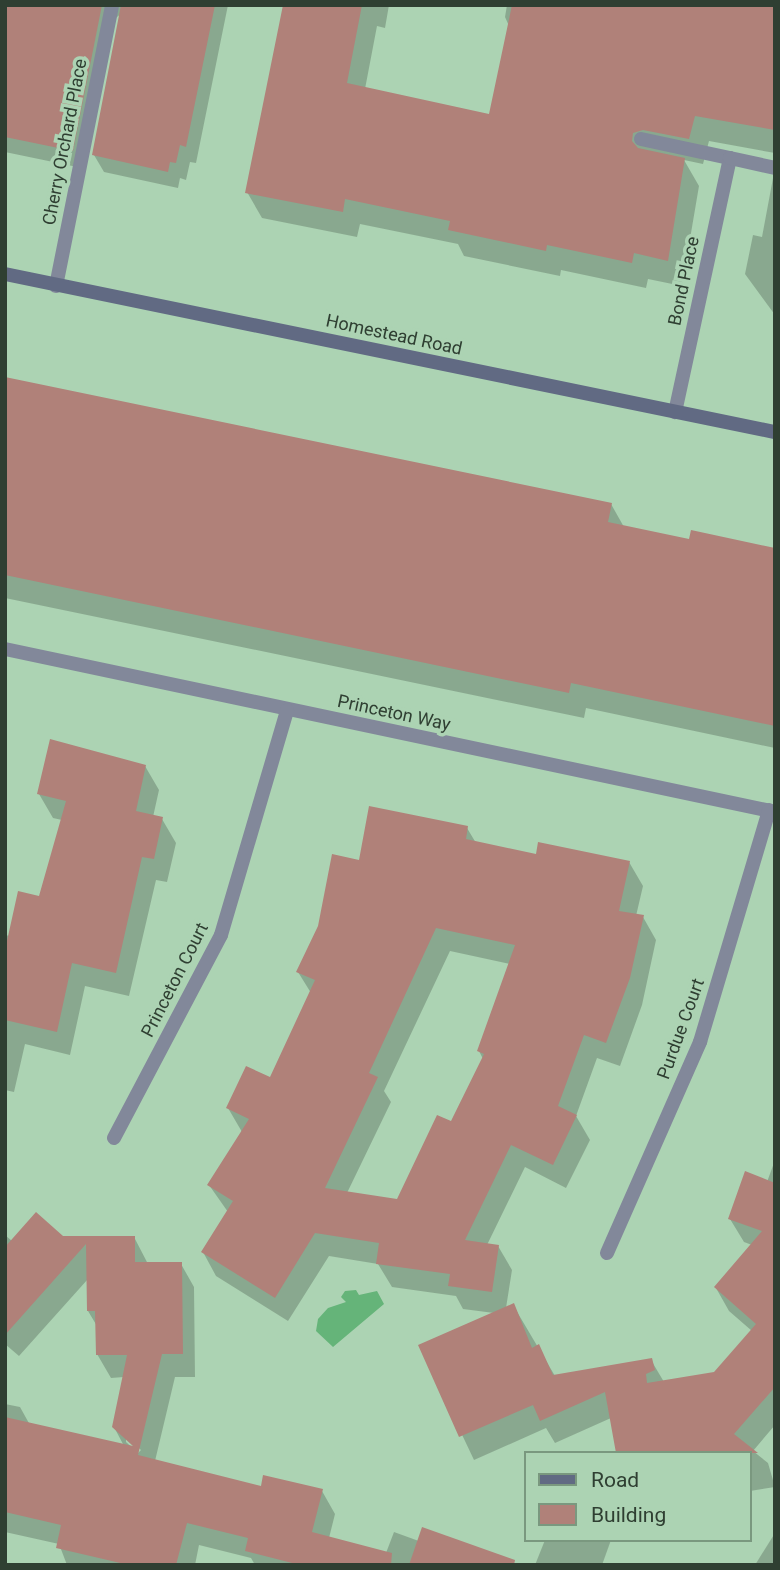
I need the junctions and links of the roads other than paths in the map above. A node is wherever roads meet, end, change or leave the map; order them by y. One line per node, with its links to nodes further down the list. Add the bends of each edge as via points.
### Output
1 (112, 5): 6 (street, Cherry Orchard Place)
2 (641, 139): 3 (street)
3 (730, 158): 4 (street); 7 (street, Bond Place)
4 (775, 168)
5 (5, 274): 6 (main road, Homestead Road)
6 (56, 286): 7 (main road, Homestead Road)
7 (676, 412): 8 (main road, Homestead Road)
8 (775, 432)
9 (5, 649): 10 (street, Princeton Way)
10 (287, 711): 11 (street, Princeton Way); 12 (street, Princeton Court, via 221,935)
11 (772, 811): 13 (street, Purdue Court, via 700,1042)
12 (114, 1138)
13 (607, 1253)

